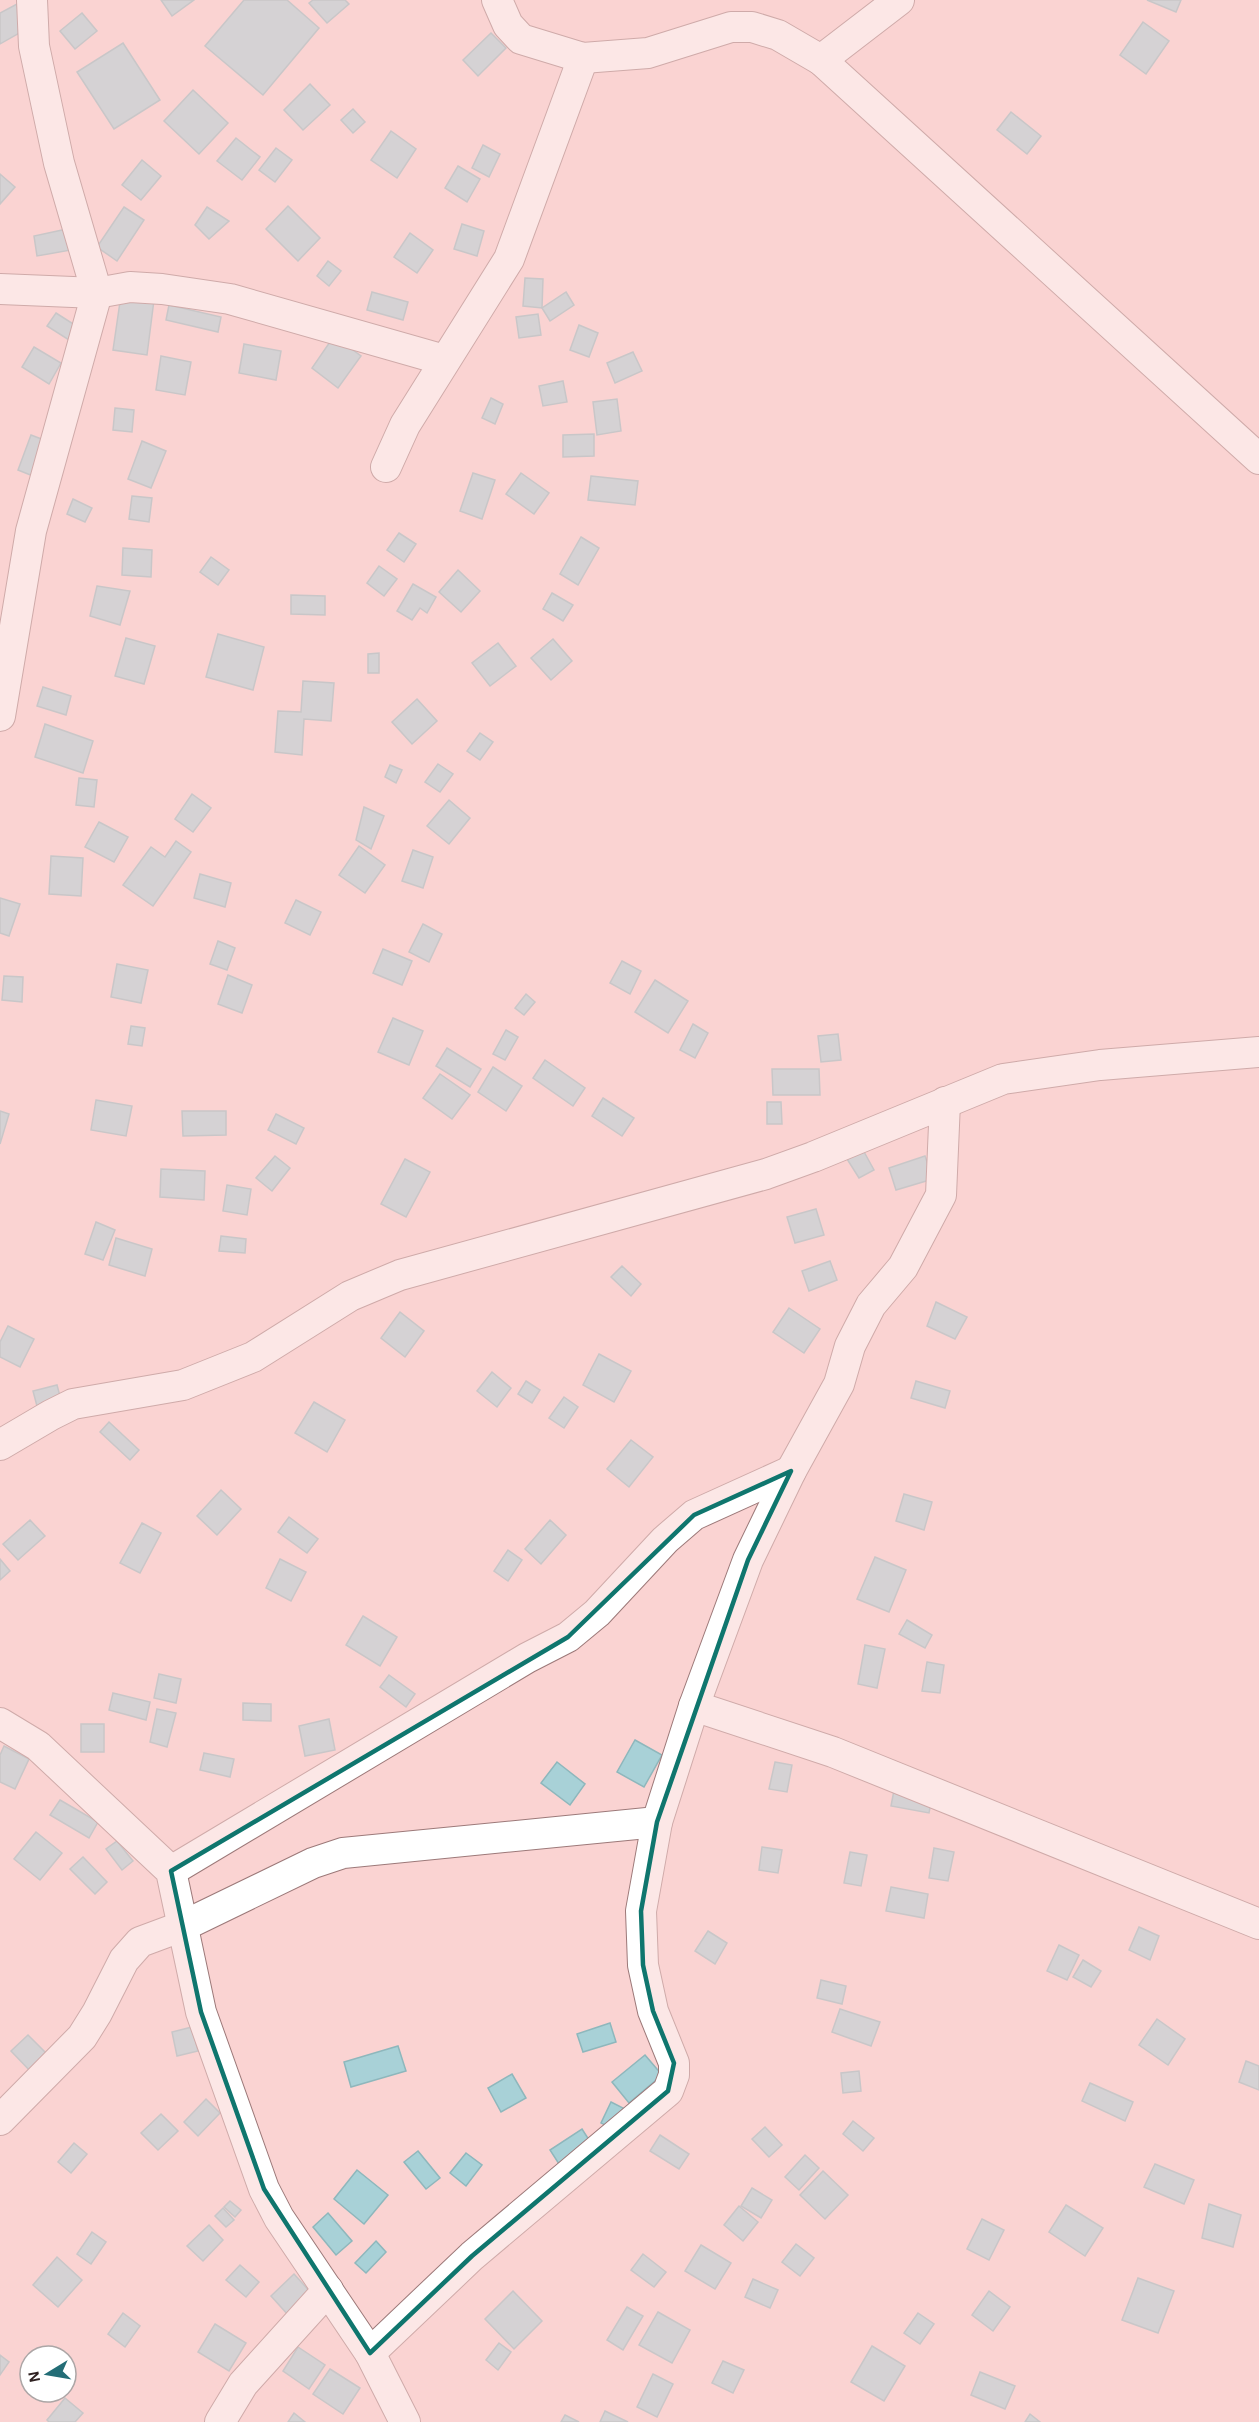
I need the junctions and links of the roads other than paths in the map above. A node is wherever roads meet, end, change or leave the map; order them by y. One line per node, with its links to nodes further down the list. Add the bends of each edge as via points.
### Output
1 (32, 0): 7 (street, via 34,46 58,163)
2 (497, 0): 4 (street, via 508,25 521,39)
3 (899, 0): 5 (street)
4 (583, 58): 5 (street, via 648,53 731,27 752,27 778,35); 8 (street, via 509,259)
5 (821, 60): 9 (street)
6 (0, 289): 7 (street)
7 (97, 293): 8 (street, via 130,287 230,300); 11 (street, via 31,531)
8 (444, 360): 10 (street, via 405,425)
9 (1259, 459)
10 (386, 467)
11 (0, 716)
12 (1259, 1052): 13 (street, via 1054,1070 1003,1079)
13 (945, 1102): 14 (street, via 766,1174 400,1275 350,1296 253,1357 183,1385 74,1404); 15 (street, via 941,1195 903,1268 871,1305 850,1346 839,1384)
14 (0, 1445)
15 (792, 1471): 16 (street, via 748,1560); 19 (street, via 694,1515 568,1637 526,1658)
16 (694, 1706): 18 (street); 20 (street, via 833,1752)
17 (0, 1723): 19 (street, via 38,1746)
18 (657, 1822): 21 (street, via 343,1853 313,1863); 24 (street, via 641,1911 643,1965 653,2011 674,2063 668,2091 472,2256)
19 (171, 1871): 21 (street)
20 (1259, 1924)
21 (183, 1926): 22 (street, via 140,1942 124,1960 82,2037); 23 (street, via 207,2033 264,2189)
22 (0, 2120)
23 (328, 2290): 24 (street); 25 (street, via 243,2384)
24 (370, 2353): 26 (street)
25 (220, 2422)
26 (405, 2422)

